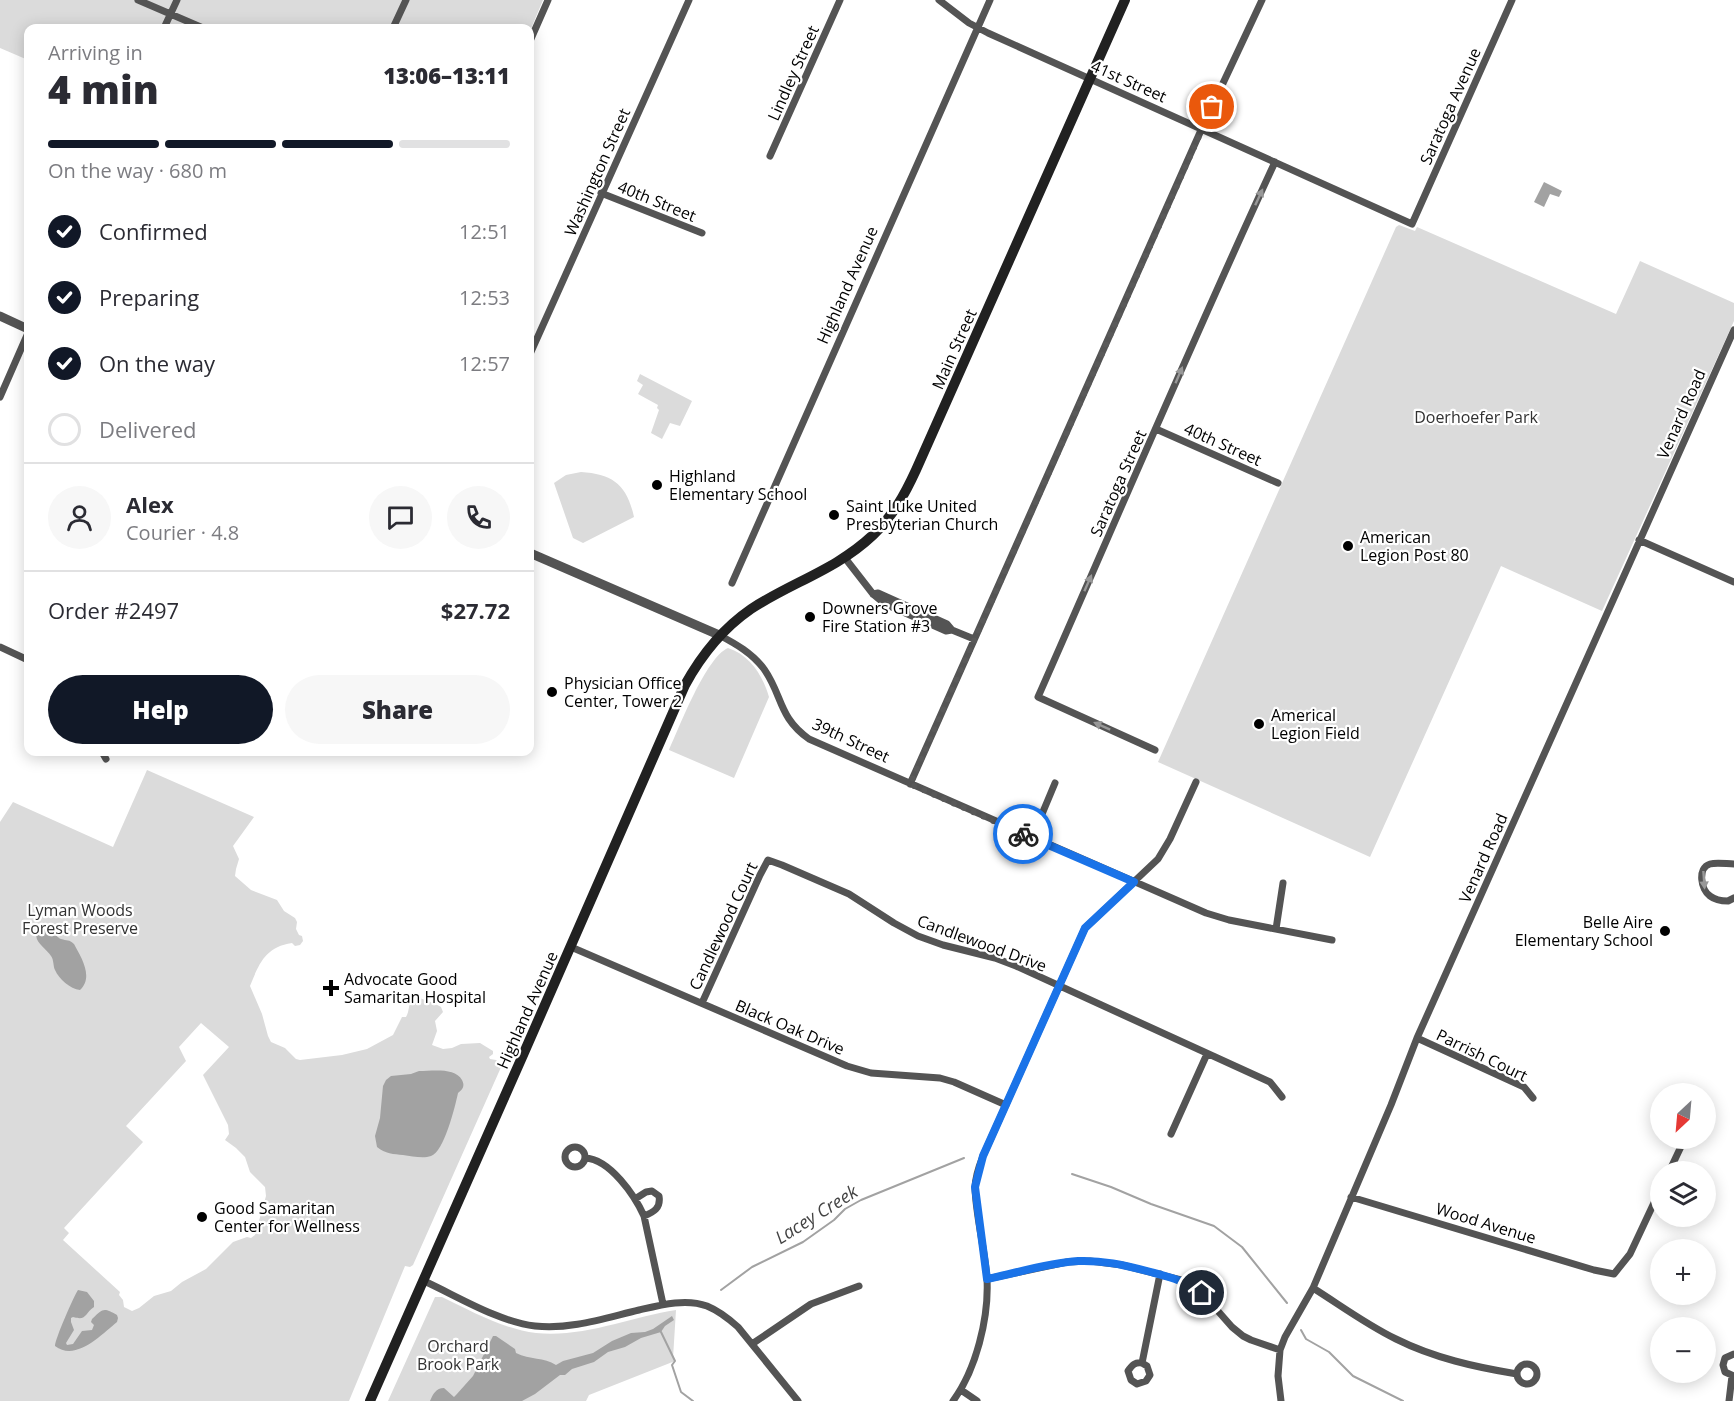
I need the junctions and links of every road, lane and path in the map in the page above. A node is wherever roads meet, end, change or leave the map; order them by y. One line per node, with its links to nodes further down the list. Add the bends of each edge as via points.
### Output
1 (138, 0): 12 (street)
2 (177, 0): 12 (street)
3 (406, 0): 15 (street)
4 (548, 0): 17 (street)
5 (689, 0): 22 (street, Washington Street)
6 (840, 0): 20 (street, Lindley Street)
7 (939, 0): 16 (street, 41st Street)
8 (990, 0): 16 (street, Highland Avenue)
9 (1125, 0): 18 (main road, Main Street)
10 (1262, 0): 19 (street)
11 (1512, 0): 23 (street, Saratoga Avenue)
12 (171, 14): 13 (street); 14 (street)
13 (166, 24)
14 (194, 24)
15 (395, 24)
16 (977, 28): 18 (street, 41st Street); 37 (street, Highland Avenue)
17 (534, 32)
18 (1090, 79): 19 (street, 41st Street); 35 (main road, Main Street, via 906,491 882,526)
19 (1202, 128): 21 (street, 41st Street); 39 (street)
20 (770, 156)
21 (1275, 162): 23 (street, 41st Street); 31 (street, Saratoga Street, one-way to 21)
22 (602, 194): 24 (street, 40th Street); 29 (street, Washington Street)
23 (1412, 224)
24 (702, 233)
25 (0, 316): 26 (street)
26 (24, 329)
27 (1734, 330): 33 (street, Venard Road)
28 (24, 340): 30 (street)
29 (534, 345)
30 (0, 397)
31 (1156, 429): 32 (street, 40th Street); 42 (street, Saratoga Street, one-way to 31, via 1038,697)
32 (1278, 483)
33 (1639, 540): 36 (street); 59 (street, Venard Road)
34 (534, 555): 38 (street, 39th Street)
35 (845, 558): 38 (main road, Main Street, via 759,604); 39 (street, via 885,604)
36 (1734, 582)
37 (732, 583)
38 (719, 635): 47 (street, 39th Street, via 739,645 764,669 784,712 799,732); 56 (main road, Highland Avenue, via 682,691)
39 (974, 639): 47 (street)
40 (0, 647): 41 (street)
41 (24, 658)
42 (1155, 750)
43 (104, 756): 44 (street)
44 (106, 759)
45 (1196, 782): 51 (street, via 1164,851)
46 (1055, 783): 48 (street)
47 (910, 784): 48 (street, 39th Street)
48 (1032, 838): 51 (street, 39th Street)
49 (768, 860): 57 (street, Candlewood Drive, via 849,894 918,936 995,958); 58 (street, Candlewood Court)
50 (1734, 864): 53 (street, one-way to 53, via 1710,864 1702,876 1705,892 1711,897 1728,901)
51 (1134, 882): 54 (street, 39th Street, via 1218,917); 57 (street, via 1085,928)
52 (1284, 883): 54 (street)
53 (1734, 898)
54 (1276, 929): 55 (street, 39th Street)
55 (1332, 940)
56 (571, 947): 58 (street, Black Oak Drive); 72 (main road, Highland Avenue)
57 (1059, 986): 60 (street, Candlewood Drive); 63 (street)
58 (702, 1003): 63 (street, Black Oak Drive, via 848,1066 940,1078)
59 (1417, 1038): 62 (street, Parrish Court, via 1524,1087); 66 (street, Venard Road)
60 (1207, 1053): 61 (street, Candlewood Drive, via 1270,1082); 64 (street)
61 (1282, 1097)
62 (1533, 1098)
63 (1006, 1105): 71 (street, via 983,1156 975,1187)
64 (1171, 1134)
65 (585, 1158): 67 (street, via 598,1161 613,1172)
66 (1351, 1197): 68 (street, Wood Avenue, via 1614,1274 1630,1254); 74 (street, Venard Road)
67 (635, 1199): 69 (street); 69 (street, via 652,1191 659,1196 656,1209)
68 (1650, 1211)
69 (644, 1216): 75 (street)
70 (1160, 1274): 71 (street, via 1113,1263 1080,1261); 77 (street, via 1181,1280 1202,1293 1243,1336); 79 (street)
71 (987, 1279): 82 (street, via 981,1336)
72 (424, 1281): 75 (street, via 499,1316 535,1326 571,1325); 83 (main road, Highland Avenue)
73 (859, 1286): 76 (street, via 811,1304)
74 (1313, 1288): 77 (street, Venard Road); 80 (street, via 1382,1332 1421,1350)
75 (663, 1304): 76 (street, via 708,1306 728,1318)
76 (752, 1344): 84 (street)
77 (1280, 1350): 87 (street, Venard Road)
78 (1734, 1354): 81 (street, via 1725,1358 1723,1365 1725,1372)
79 (1142, 1363)
80 (1517, 1374)
81 (1733, 1376): 88 (street)
82 (961, 1390): 85 (street); 86 (street)
83 (370, 1401)
84 (798, 1401)
85 (953, 1401)
86 (977, 1401)
87 (1281, 1401)
88 (1728, 1401)

